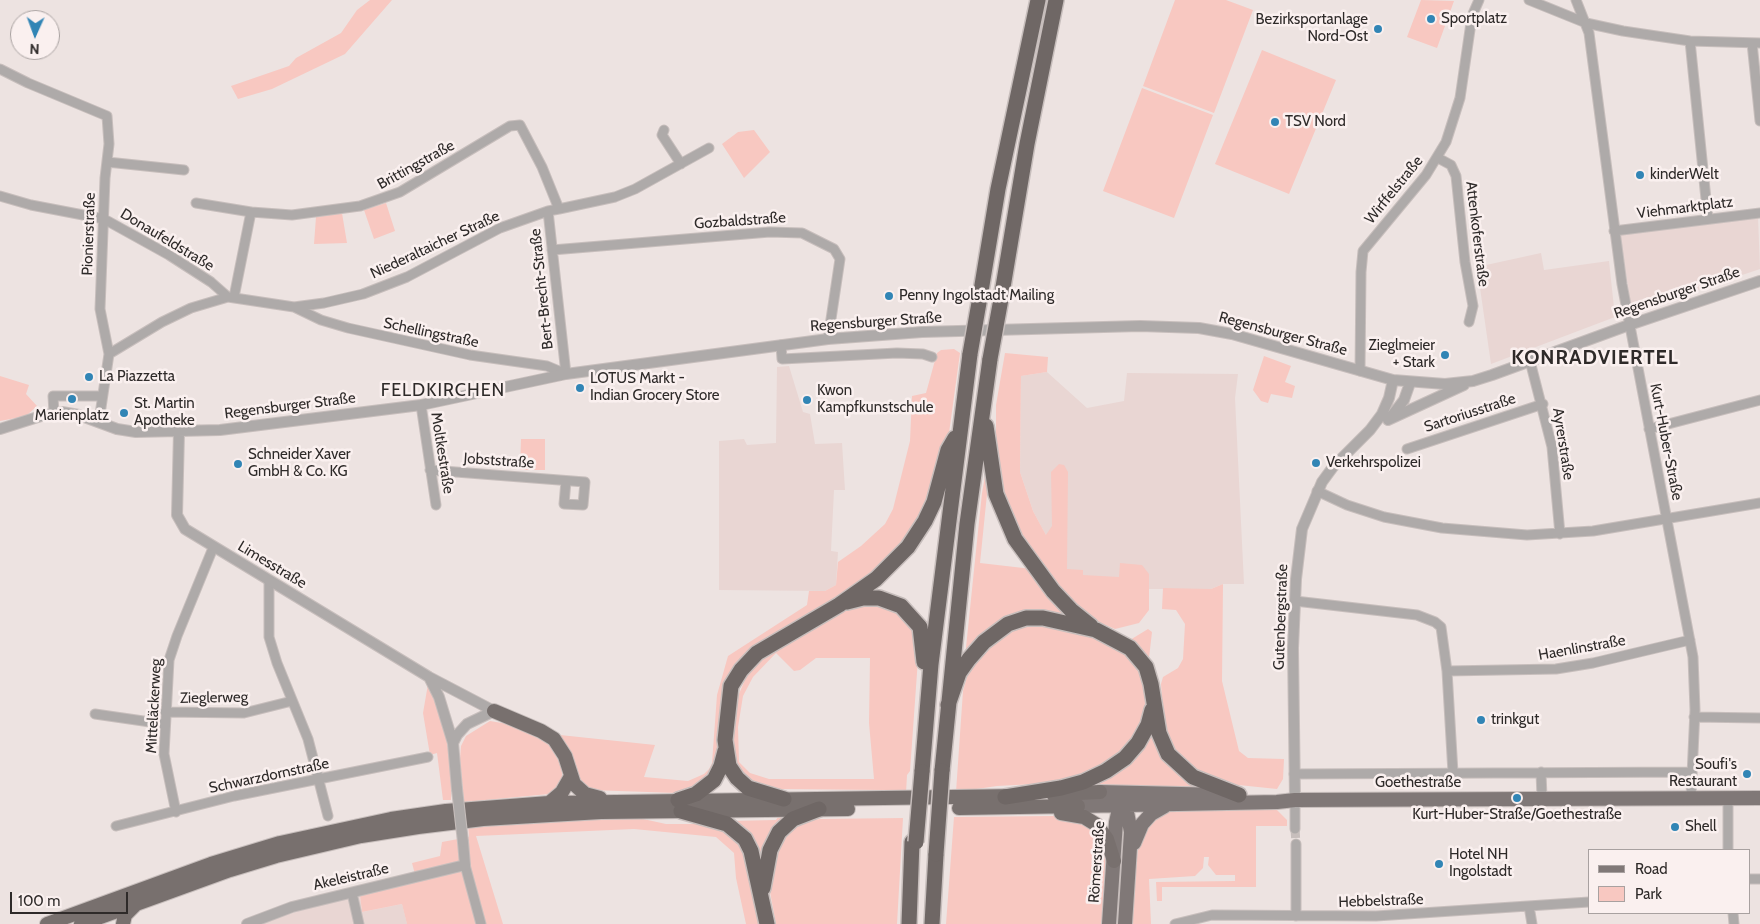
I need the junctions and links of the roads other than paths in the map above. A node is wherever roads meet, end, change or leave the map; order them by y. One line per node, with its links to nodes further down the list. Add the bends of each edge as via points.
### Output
1 (1038, 0): 49 (highway, bridge, via 998,189)
2 (1056, 0): 48 (highway, bridge, via 1027,144)
3 (1529, 0): 6 (street)
4 (1479, 1): 13 (street, Wirffelstraße, via 1472,16 1460,98)
5 (1577, 3): 6 (street, Kurt-Huber-Straße)
6 (1586, 23): 7 (street); 25 (street, Kurt-Huber-Straße)
7 (1690, 41): 8 (street); 24 (street)
8 (1756, 43): 10 (street)
9 (0, 69): 14 (street, Pionierstraße, via 107,116 110,134)
10 (1760, 121)
11 (664, 130): 15 (street, via 662,135)
12 (709, 148): 15 (street, Bert-Brecht-Straße)
13 (1438, 158): 32 (street, Attenkoferstraße, via 1451,166 1456,176 1473,306); 39 (street, Wirffelstraße, via 1364,251)
14 (107, 162): 16 (street); 23 (street, Pionierstraße)
15 (681, 164): 19 (street, Bert-Brecht-Straße, via 628,192)
16 (184, 170)
17 (0, 196): 23 (street, Donaufeldstraße)
18 (196, 202): 21 (street, Brittingstraße)
19 (559, 209): 20 (street, Bert-Brecht-Straße); 21 (street, Brittingstraße, via 522,128 516,124 400,192 376,202 292,215)
20 (548, 211): 26 (street, Bert-Brecht-Straße); 29 (street, Niederaltaicher Straße, via 500,228 407,277 363,294)
21 (251, 212): 28 (street)
22 (1760, 213): 24 (street, Viehmarktplatz)
23 (104, 219): 28 (street, Donaufeldstraße, via 169,255); 36 (street, Pionierstraße, via 100,309)
24 (1708, 219): 25 (street, Viehmarktplatz)
25 (1614, 231): 33 (street, Kurt-Huber-Straße)
26 (552, 250): 34 (street, Gozbaldstraße, via 776,231 802,233 834,249 840,259); 40 (street, Bert-Brecht-Straße)
27 (1760, 281): 33 (street, Regensburger Straße)
28 (231, 297): 30 (street, Niederaltaicher Straße); 36 (street, Niederaltaicher Straße, via 191,308)
29 (324, 303): 30 (street, Niederaltaicher Straße); 31 (street)
30 (294, 307): 31 (street, Schellingstraße)
31 (321, 320): 40 (street, Schellingstraße, via 470,355 547,366)
32 (1469, 322)
33 (1629, 325): 38 (street, Regensburger Straße); 54 (street, Kurt-Huber-Straße)
34 (828, 339): 35 (street, Regensburger Straße); 39 (street, Regensburger Straße, via 904,332 1173,326 1232,334)
35 (780, 346): 37 (street, Regensburger Straße, via 782,359 897,353); 40 (street, Regensburger Straße)
36 (109, 354): 44 (street)
37 (932, 357)
38 (1530, 361): 42 (street, Regensburger Straße); 46 (street, Ayrerstraße)
39 (1360, 371): 41 (street, Regensburger Straße)
40 (566, 374): 47 (street, Regensburger Straße)
41 (1393, 380): 43 (street, Regensburger Straße); 55 (street, Gutenbergstraße, via 1382,414)
42 (1473, 381): 43 (street, Regensburger Straße); 51 (street)
43 (1410, 383): 51 (street, Gutenbergstraße, via 1404,400)
44 (102, 396): 50 (street, via 53,396); 52 (street)
45 (1760, 400): 54 (street)
46 (1543, 404): 58 (street, Sartoriusstraße); 65 (street, Ayrerstraße, via 1552,447)
47 (421, 405): 56 (street, Regensburger Straße, via 266,425); 59 (street, Moltkestraße)
48 (983, 406): 70 (highway, via 996,494 1015,539 1053,591); 76 (highway)
49 (962, 411): 57 (highway); 87 (highway)
50 (54, 413): 52 (street); 53 (street)
51 (1388, 420): 55 (street, Gutenbergstraße)
52 (99, 421): 56 (street, Regensburger Straße, via 126,431)
53 (0, 429)
54 (1649, 429): 64 (street, Kurt-Huber-Straße)
55 (1370, 430): 61 (street, Gutenbergstraße, via 1333,467)
56 (179, 432): 66 (street, Limesstraße, via 178,520 189,533)
57 (955, 438): 69 (highway, via 948,450 934,502 916,536 876,579); 74 (highway)
58 (1407, 449)
59 (430, 470): 60 (street, Jobststraße); 63 (street, Moltkestraße)
60 (566, 481)
61 (1317, 491): 65 (street, via 1347,505 1384,516 1442,528 1504,534); 68 (street, Gutenbergstraße, via 1298,548)
62 (1760, 503): 64 (street)
63 (436, 504)
64 (1666, 517): 65 (street); 71 (street, Kurt-Huber-Straße)
65 (1560, 534)
66 (214, 548): 67 (street, Limesstraße); 79 (street, Mitteläckerweg, via 172,647)
67 (269, 581): 73 (street, Limesstraße); 75 (street, via 269,636)
68 (1295, 601): 72 (street, via 1417,616 1435,622 1444,636); 91 (street, Gutenbergstraße)
69 (839, 605): 74 (highway, via 879,598 894,602 908,612 920,627); 85 (highway, via 764,649 741,670 730,692)
70 (1096, 630): 76 (highway, via 1043,618 1026,618 1008,624 984,642 969,659 959,673); 77 (highway, via 1125,645 1141,661 1149,676)
71 (1690, 640): 72 (street, Haenlinstraße, via 1556,669); 81 (street, Kurt-Huber-Straße)
72 (1447, 671): 90 (street)
73 (429, 677): 78 (street, Limesstraße); 84 (street)
74 (925, 681): 87 (highway)
75 (292, 700): 79 (street, Zieglerweg, via 244,713); 93 (street)
76 (948, 705): 138 (highway, bridge)
77 (1153, 706): 96 (highway, via 1163,747 1174,762 1193,777); 104 (highway, via 1148,725 1138,742 1116,766 1084,782)
78 (494, 711): 84 (street, via 468,724); 92 (highway, via 541,730 554,739 565,756)
79 (165, 712): 83 (street, Mitteläckerweg)
80 (95, 714): 83 (street, Zieglerweg)
81 (1694, 717): 82 (street); 89 (street, Kurt-Huber-Straße)
82 (1760, 718)
83 (164, 724): 111 (street, Mitteläckerweg, via 164,754)
84 (453, 742): 120 (street, bridge)
85 (725, 750): 101 (highway, via 729,766 742,784); 108 (highway, via 714,780)
86 (428, 757): 93 (street, Schwarzdornstraße)
87 (920, 772): 115 (highway, bridge)
88 (1541, 772): 89 (street, Goethestraße); 90 (street, Goethestraße); 98 (street)
89 (1692, 772): 97 (street, Kurt-Huber-Straße)
90 (1453, 773): 91 (street, Goethestraße)
91 (1294, 774): 102 (street, Gutenbergstraße)
92 (570, 778): 103 (highway, via 584,794); 105 (highway, via 562,792)
93 (320, 779): 111 (street, Schwarzdornstraße, via 234,796); 112 (street)
94 (1100, 792): 95 (main road); 104 (highway); 106 (main road, Römerstraße)
95 (1135, 793): 96 (main road); 106 (main road, Römerstraße)
96 (1239, 795): 102 (main road, via 1279,796)
97 (1691, 797): 98 (main road, Goethestraße); 99 (main road, Goethestraße)
98 (1542, 798): 102 (main road, Goethestraße)
99 (1728, 798): 100 (main road, Goethestraße); 117 (street)
100 (1760, 798)
101 (784, 799): 104 (highway); 108 (highway)
102 (1295, 800): 107 (main road); 114 (street, Gutenbergstraße)
103 (618, 801): 105 (highway); 108 (highway)
104 (1011, 802): 109 (highway); 110 (highway); 119 (highway, via 1088,819 1108,839)
105 (549, 803): 129 (highway, via 437,812 280,843 211,864)
106 (1122, 804): 107 (main road); 109 (main road); 118 (main road, Römerstraße, via 1130,825); 119 (main road, Römerstraße, via 1116,822)
107 (1168, 805): 118 (main road, via 1158,809 1142,824)
108 (679, 806): 110 (highway); 122 (highway, via 727,824 745,839 751,851); 124 (highway, via 483,819 370,834 276,856)
109 (1078, 806)
110 (818, 809): 122 (highway, via 793,819 779,832 768,857)
111 (176, 812): 113 (street, Schwarzdornstraße)
112 (328, 816)
113 (116, 826)
114 (1296, 829)
115 (914, 842): 126 (highway); 137 (highway)
116 (1296, 844): 127 (street)
117 (1728, 849)
118 (1131, 857): 140 (main road, Römerstraße)
119 (1114, 861): 139 (main road, Römerstraße)
120 (465, 865): 121 (street, Akeleistraße); 134 (street)
121 (352, 892): 132 (street, Akeleistraße, via 292,907); 133 (street)
122 (762, 900): 135 (highway)
123 (1588, 902): 125 (street, Hebbelstraße)
124 (137, 903): 128 (highway); 131 (highway, via 125,915)
125 (1529, 906): 127 (street, Hebbelstraße, via 1430,913); 142 (street)
126 (909, 907): 136 (highway); 137 (highway)
127 (1296, 916): 141 (street, Hebbelstraße, via 1212,915)
128 (84, 923): 130 (highway)
129 (47, 924)
130 (107, 924)
131 (123, 924)
132 (247, 924)
133 (359, 924)
134 (481, 924)
135 (767, 924)
136 (904, 924)
137 (910, 924)
138 (932, 924)
139 (1108, 924)
140 (1125, 924)
141 (1175, 924)
142 (1532, 924)

